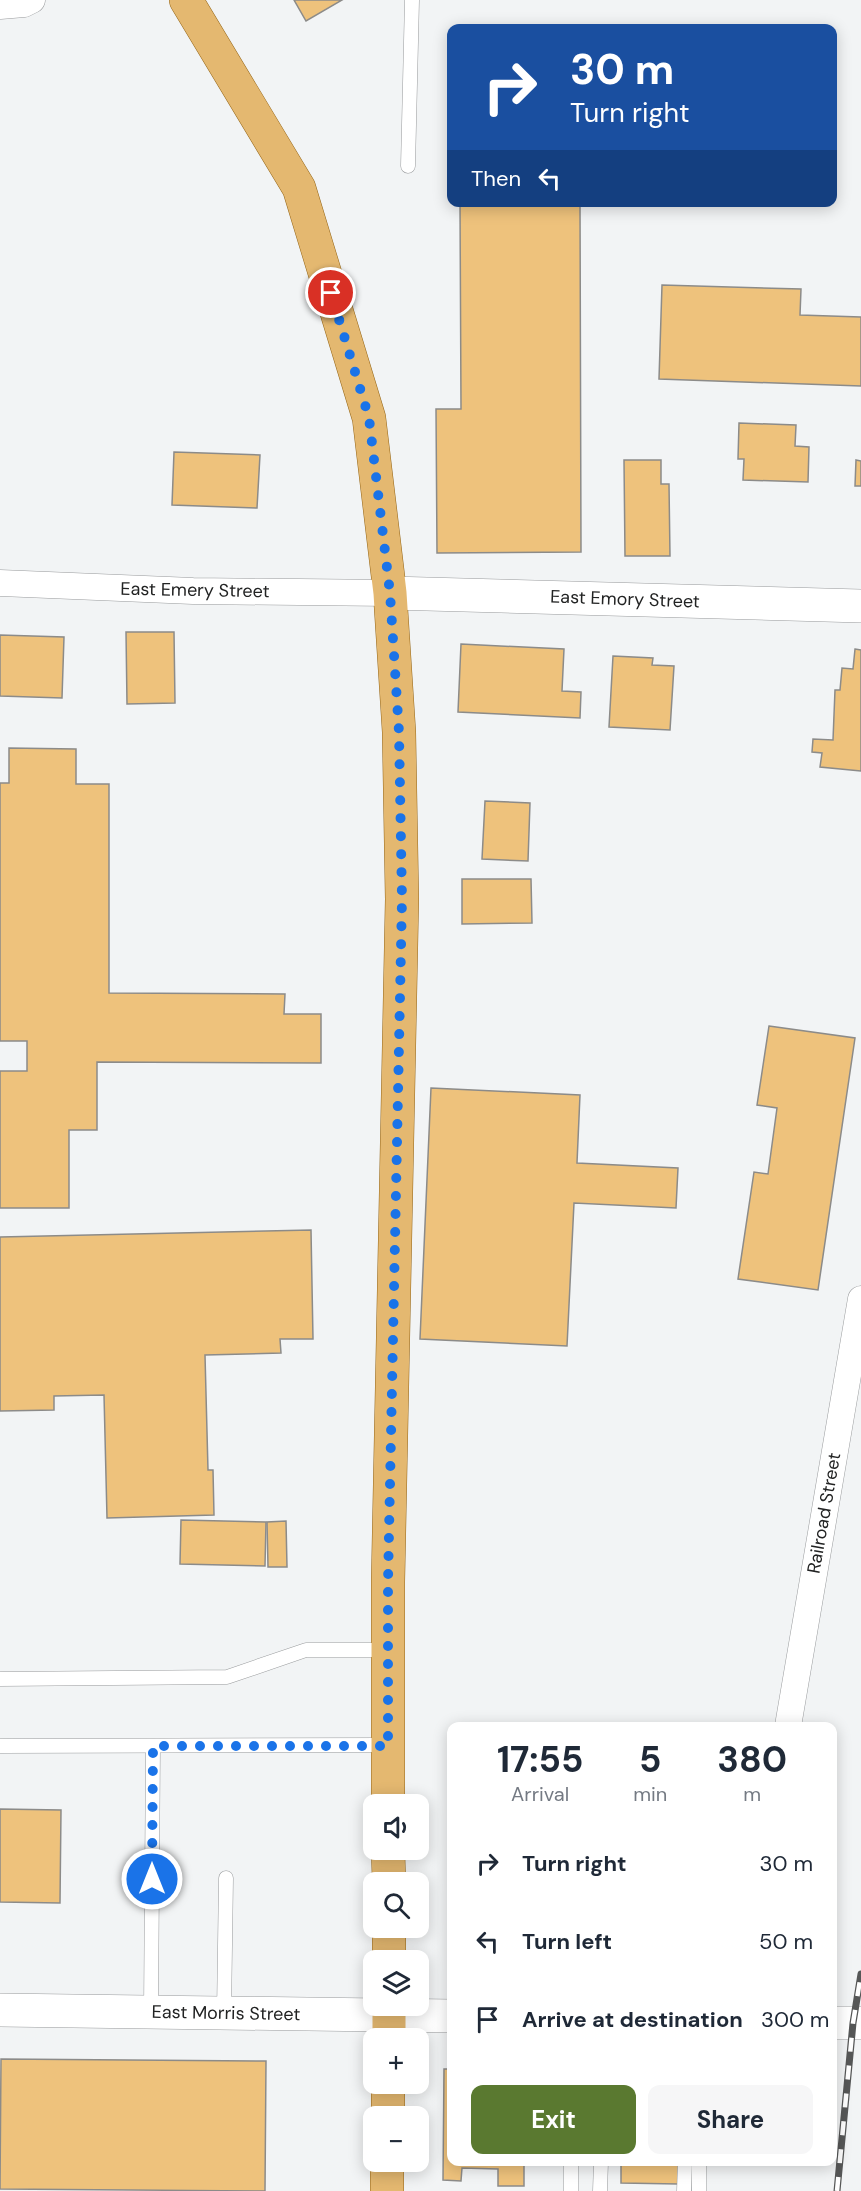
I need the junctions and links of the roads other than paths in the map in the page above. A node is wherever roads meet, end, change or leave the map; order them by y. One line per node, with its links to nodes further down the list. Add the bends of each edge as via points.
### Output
1 (32, 0): 4 (street)
2 (186, 0): 7 (main road, via 299,189 369,418)
3 (412, 0): 5 (lane)
4 (0, 6)
5 (408, 166)
6 (0, 583): 7 (street, East Emery Street, via 193,591)
7 (390, 593): 8 (main road, East Emory Street); 10 (main road, via 399,732 402,899)
8 (861, 606)
9 (861, 1299): 12 (street, Railroad Street)
10 (388, 1650): 11 (lane, via 306,1650 227,1677); 15 (main road)
11 (0, 1680)
12 (789, 1722)
13 (0, 1746): 14 (lane)
14 (153, 1746): 15 (lane); 19 (lane)
15 (388, 1746): 16 (main road)
16 (388, 1794)
17 (226, 1878): 20 (lane)
18 (0, 2010): 19 (main road, East Morris Street)
19 (151, 2012): 20 (main road, East Morris Street)
20 (224, 2013): 22 (main road, East Morris Street)
21 (447, 2016): 22 (main road, East Morris Street)
22 (389, 2020)
23 (837, 2023): 24 (main road)
24 (861, 2023)
25 (572, 2166): 31 (lane)
26 (601, 2166): 32 (lane)
27 (685, 2166): 33 (lane)
28 (699, 2166): 34 (lane)
29 (387, 2172): 30 (main road)
30 (387, 2191)
31 (571, 2191)
32 (600, 2191)
33 (684, 2191)
34 (699, 2191)

